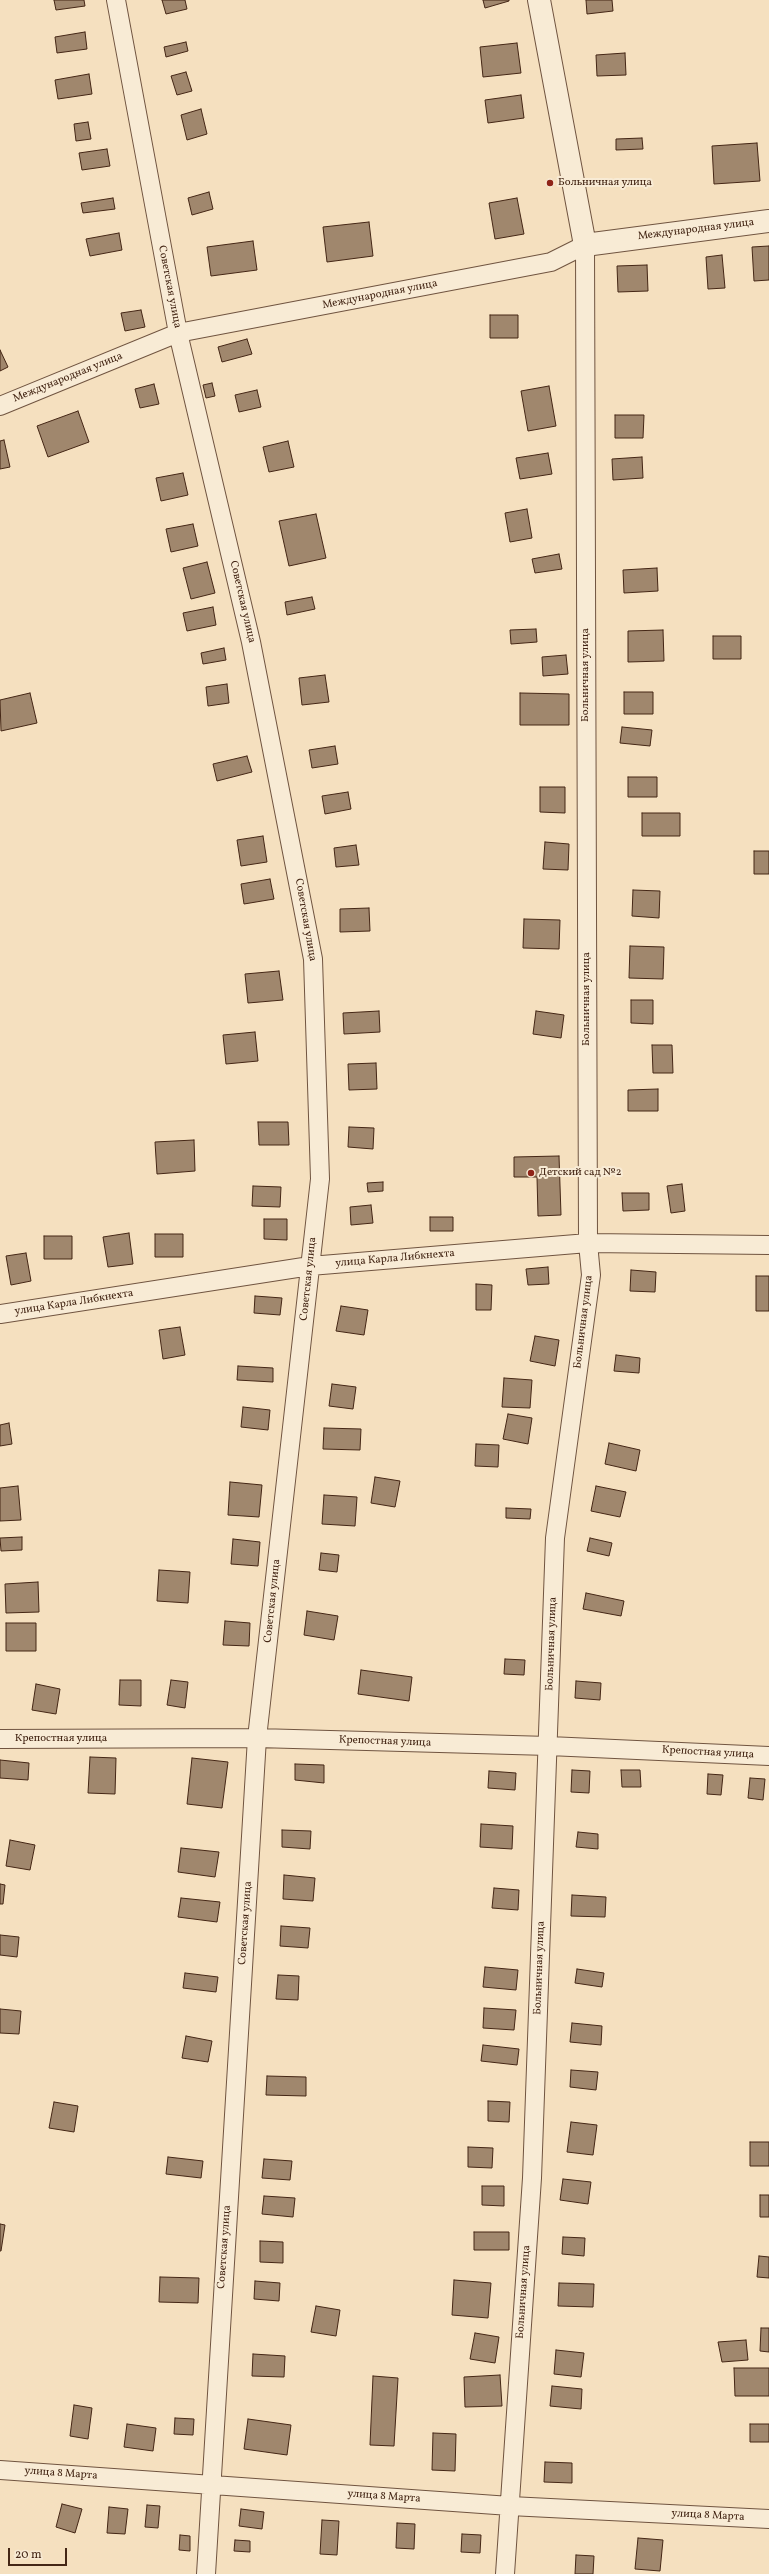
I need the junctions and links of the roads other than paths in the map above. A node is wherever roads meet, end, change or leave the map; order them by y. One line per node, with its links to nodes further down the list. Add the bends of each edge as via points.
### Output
1 (116, 0): 5 (street, Советская улица)
2 (539, 0): 4 (street, Больничная улица)
3 (769, 221): 4 (street, Международная улица)
4 (585, 245): 5 (street, Международная улица, via 550,262); 7 (street, Больничная улица)
5 (178, 333): 6 (street, Международная улица); 9 (street, Советская улица, via 251,642 313,959 320,1179)
6 (0, 406)
7 (588, 1243): 8 (street, улица Карла Либкнехта); 9 (street, улица Карла Либкнехта); 13 (street, Больничная улица, via 591,1275 555,1538)
8 (769, 1245)
9 (310, 1266): 10 (street, улица Карла Либкнехта); 11 (street, Советская улица)
10 (0, 1314)
11 (257, 1738): 12 (street, Крепостная улица); 13 (street, Крепостная улица); 16 (street, Советская улица)
12 (0, 1739)
13 (549, 1746): 14 (street, Крепостная улица); 17 (street, Больничная улица, via 532,2178)
14 (769, 1756)
15 (0, 2470): 16 (street, улица 8 Марта)
16 (211, 2484): 17 (street, улица 8 Марта); 19 (street, Советская улица)
17 (510, 2506): 18 (street, улица 8 Марта); 20 (street, Больничная улица)
18 (769, 2519)
19 (206, 2574)
20 (505, 2574)

